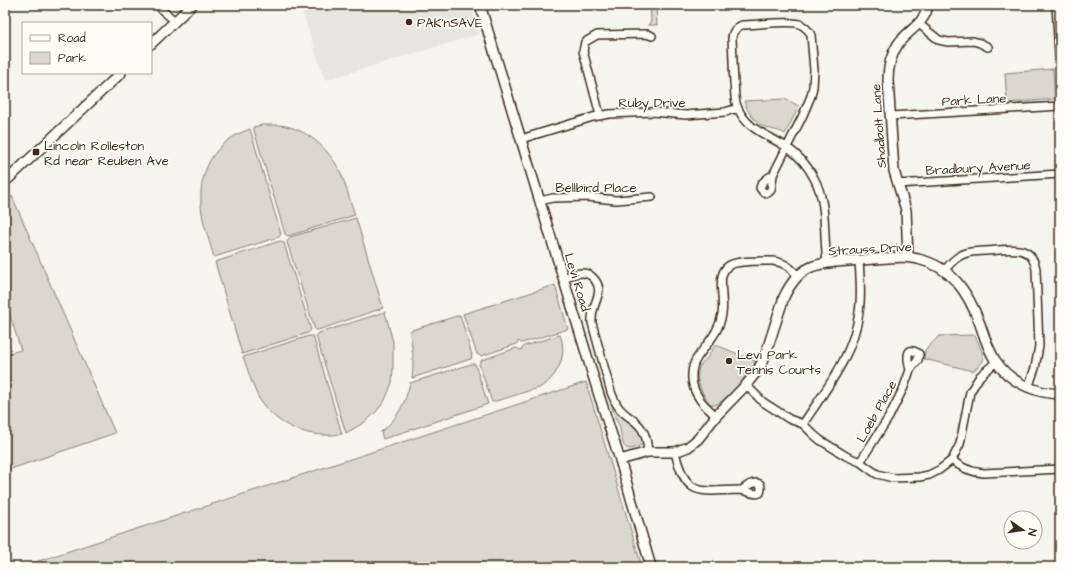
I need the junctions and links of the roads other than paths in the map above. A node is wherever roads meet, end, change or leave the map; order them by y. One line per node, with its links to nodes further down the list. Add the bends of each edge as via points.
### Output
1 (159, 5): 6 (street)
2 (192, 5): 6 (street)
3 (480, 5): 17 (street, Levi Road)
4 (928, 5): 7 (street, Shadbolt Lane)
5 (1056, 5): 11 (street)
6 (175, 21): 9 (street)
7 (919, 24): 10 (street, via 939,40 973,41); 16 (street, Shadbolt Lane, via 898,44 890,61)
8 (652, 36): 15 (street, via 597,35 585,42 582,51)
9 (152, 43)
10 (988, 47)
11 (1060, 70)
12 (120, 74): 21 (street)
13 (1060, 106): 16 (street, Park Lane)
14 (738, 108): 15 (street, Ruby Drive, via 725,112 686,115 653,112); 18 (street, via 751,126); 18 (street, via 735,97 732,39 734,31 742,25 792,23 806,28 812,40 813,86 808,105)
15 (600, 116): 17 (street, Ruby Drive)
16 (890, 116): 22 (street, Shadbolt Lane, via 892,162)
17 (521, 139): 24 (street, Levi Road)
18 (787, 148): 20 (street); 27 (street, via 804,163 817,184 822,202)
19 (1060, 174): 22 (street, Bradbury Avenue)
20 (773, 175)
21 (5, 182)
22 (897, 184): 25 (street, Shadbolt Lane, via 906,210)
23 (652, 198): 24 (street, Bellbird Place, via 613,200 588,197)
24 (540, 201): 30 (street, Levi Road)
25 (908, 257): 26 (street, Strauss Drive); 28 (street, Strauss Drive, via 925,260)
26 (859, 260): 27 (street, Strauss Drive); 37 (street, via 861,300 854,337 842,364)
27 (827, 262): 29 (street, Strauss Drive, via 811,267)
28 (945, 270): 31 (street, Strauss Drive, via 970,300); 34 (street, via 956,258 965,253 1008,249 1020,250 1030,255 1036,268 1040,336 1035,368)
29 (798, 276): 33 (street, Strauss Drive, via 784,297 762,363); 36 (street, via 787,265 776,261 733,263 723,272 721,322 714,337 694,362 692,373 698,397)
30 (563, 278): 38 (street, via 585,274 597,282 599,290 592,311 592,323 611,392 620,410 643,430); 40 (street, Levi Road)
31 (996, 362): 34 (street, Strauss Drive, via 1009,376); 41 (street, via 980,376 970,392 960,444)
32 (910, 370): 42 (street, Loeb Place, via 889,417)
33 (746, 385): 36 (street, Strauss Drive); 37 (street, via 780,414)
34 (1028, 388): 35 (street, Strauss Drive)
35 (1060, 394)
36 (716, 416): 39 (street, Strauss Drive, via 693,444)
37 (803, 424): 42 (street, via 831,447)
38 (648, 452): 39 (street, Strauss Drive); 40 (street, Strauss Drive)
39 (675, 452): 44 (street, via 680,471 693,487 713,492)
40 (620, 460): 45 (street, Levi Road)
41 (952, 460): 42 (street, via 929,475 903,478 877,474); 43 (street, via 967,470 984,473)
42 (860, 462)
43 (1060, 469)
44 (742, 490)
45 (651, 567)

